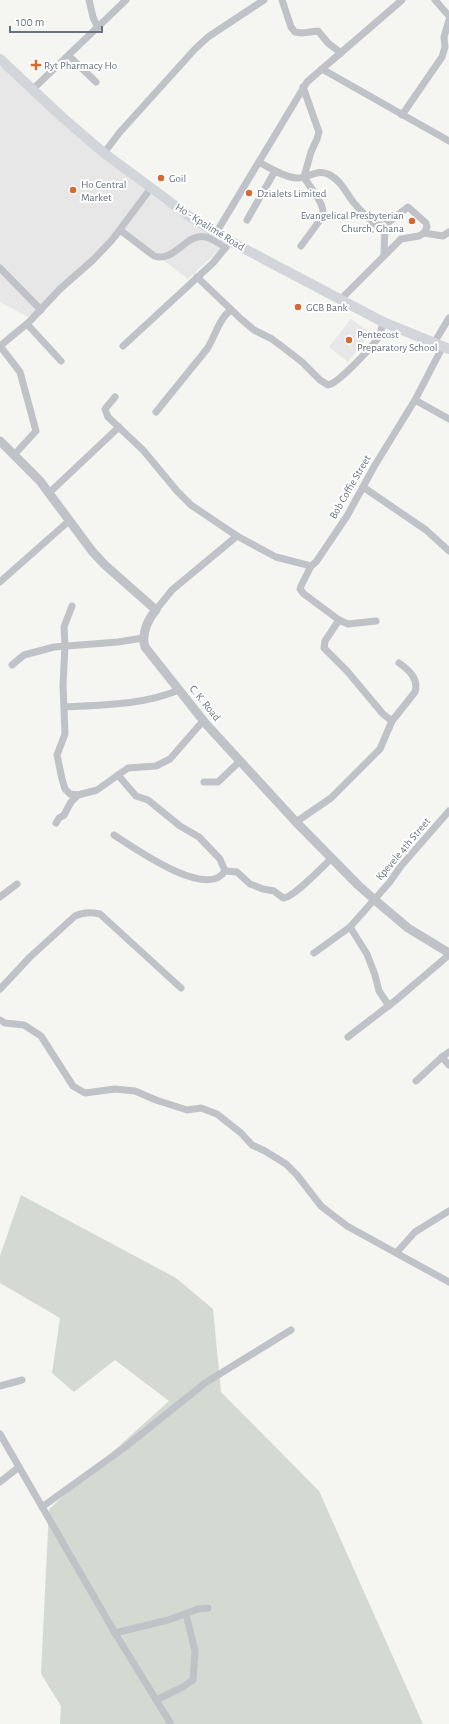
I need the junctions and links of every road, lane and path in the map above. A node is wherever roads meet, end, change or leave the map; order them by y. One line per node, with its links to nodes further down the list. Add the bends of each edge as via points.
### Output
1 (89, 0): 9 (street, via 92,17)
2 (126, 0): 9 (street)
3 (264, 0): 19 (street, via 208,37 195,49 120,132)
4 (282, 0): 10 (street, via 295,32 318,31)
5 (402, 0): 10 (street)
6 (435, 0): 7 (street)
7 (449, 16)
8 (449, 20): 17 (street, via 442,58)
9 (98, 28): 11 (street)
10 (341, 53): 13 (street)
11 (69, 56): 14 (street); 16 (street)
12 (0, 59): 16 (main road, Ho - Kpalimé Road)
13 (322, 69): 15 (street); 17 (street)
14 (96, 82)
15 (303, 87): 20 (street); 22 (street, via 319,132)
16 (33, 89): 19 (main road, Ho - Kpalimé Road)
17 (402, 116): 18 (street)
18 (449, 142)
19 (104, 154): 23 (main road, Ho - Kpalimé Road)
20 (259, 162): 21 (street); 28 (street)
21 (275, 170): 22 (street, via 288,177); 24 (street)
22 (304, 177): 25 (street, via 321,172 329,175 341,184 370,220 379,226); 31 (street, via 322,206 323,216)
23 (151, 188): 26 (street); 28 (main road, Ho - Kpalimé Road)
24 (247, 220)
25 (385, 224): 29 (street, via 404,208 409,207 426,223); 32 (street)
26 (120, 230): 30 (street, via 160,258 169,256 196,237); 36 (street)
27 (449, 232): 29 (street, via 443,236)
28 (216, 233): 30 (main road, Ho - Kpalimé Road)
29 (424, 234): 32 (street, via 401,239)
30 (227, 244): 34 (street, via 220,256); 35 (main road, Ho - Kpalimé Road)
31 (301, 246)
32 (384, 255): 35 (street)
33 (0, 268): 36 (street)
34 (197, 277): 37 (street); 41 (street)
35 (340, 300): 39 (main road, Ho - Kpalimé Road)
36 (41, 310): 40 (street)
37 (231, 310): 39 (street, via 328,384 335,382 355,364 380,335); 46 (street, via 226,314 212,341)
38 (449, 318): 42 (street, Bob Coffie Street)
39 (383, 322): 42 (main road, Ho - Kpalimé Road)
40 (27, 324): 43 (street); 50 (street, via 0,346 20,372 36,431)
41 (123, 346)
42 (442, 346): 45 (street, Bob Coffie Street)
43 (60, 361)
44 (115, 397): 48 (street, via 105,412)
45 (415, 400): 47 (street); 51 (street, Bob Coffie Street)
46 (156, 412)
47 (449, 419)
48 (119, 427): 52 (street); 54 (street, via 143,450 191,505)
49 (0, 441): 50 (street)
50 (14, 455): 52 (street)
51 (363, 487): 55 (street, via 426,530); 56 (street, Bob Coffie Street, via 347,516)
52 (49, 493): 53 (street)
53 (70, 520): 57 (street); 59 (street, via 105,565)
54 (237, 536): 56 (street, via 276,557); 59 (street, via 172,590)
55 (449, 552)
56 (311, 566): 60 (street, Bob Coffie Street, via 301,591)
57 (0, 582)
58 (72, 606): 63 (street, via 64,624)
59 (156, 610): 62 (street, via 147,623)
60 (338, 620): 61 (street, via 350,625); 68 (street, via 325,641 324,648 337,659 383,714)
61 (376, 620)
62 (143, 638): 63 (street); 66 (street, C. K. Road, via 146,651)
63 (65, 646): 65 (street, via 24,655); 67 (street)
64 (399, 663): 68 (street, via 411,673 416,688)
65 (12, 665)
66 (179, 690): 67 (street, via 144,702); 69 (street, C. K. Road)
67 (65, 707): 73 (street, via 65,734 57,755 58,764 65,789 70,794)
68 (392, 721): 75 (street, via 380,749 373,757 330,798)
69 (203, 722): 70 (street, C. K. Road); 71 (street, via 170,759 156,766 128,768)
70 (240, 761): 72 (street, via 218,782); 75 (street, C. K. Road)
71 (118, 775): 73 (street, via 97,790); 79 (street, via 136,796 148,800 180,826 199,837 220,859)
72 (204, 782)
73 (78, 795): 76 (street)
74 (449, 812): 82 (street, Kpevele 4th Street)
75 (296, 822): 78 (street, C. K. Road)
76 (56, 823)
77 (114, 835): 79 (street, via 169,869 187,875 220,878)
78 (332, 858): 79 (street, via 303,885 284,898 274,891 250,884 237,872); 82 (street, C. K. Road)
79 (225, 871)
80 (16, 884): 81 (street)
81 (0, 897)
82 (374, 899): 83 (street, Kpevele 4th Street); 85 (street, C. K. Road, via 408,928)
83 (350, 927): 84 (street, Kpevele 4th Street); 88 (street, via 367,954 379,991)
84 (314, 953)
85 (449, 954): 88 (street)
86 (0, 988): 87 (street, via 75,916 92,912 100,914)
87 (181, 988)
88 (389, 1006): 90 (street)
89 (0, 1020): 96 (street, via 24,1026 41,1036 72,1086 85,1093 134,1091 187,1110 201,1108 217,1114 241,1132 252,1145 286,1164 321,1206 333,1216)
90 (348, 1037)
91 (449, 1052): 92 (street)
92 (442, 1057): 93 (street); 94 (street)
93 (449, 1065)
94 (416, 1081)
95 (449, 1211): 96 (street, via 415,1232)
96 (397, 1252): 97 (street)
97 (449, 1282)
98 (291, 1330): 104 (street, via 205,1383 124,1448)
99 (22, 1380): 100 (street)
100 (0, 1386)
101 (0, 1434): 102 (street)
102 (19, 1468): 103 (street); 104 (street)
103 (0, 1482)
104 (42, 1506): 107 (street)
105 (208, 1608): 106 (street)
106 (186, 1614): 107 (street); 108 (street, via 195,1651 194,1675 183,1687)
107 (115, 1633): 108 (street)
108 (156, 1700): 109 (street)
109 (171, 1724)

